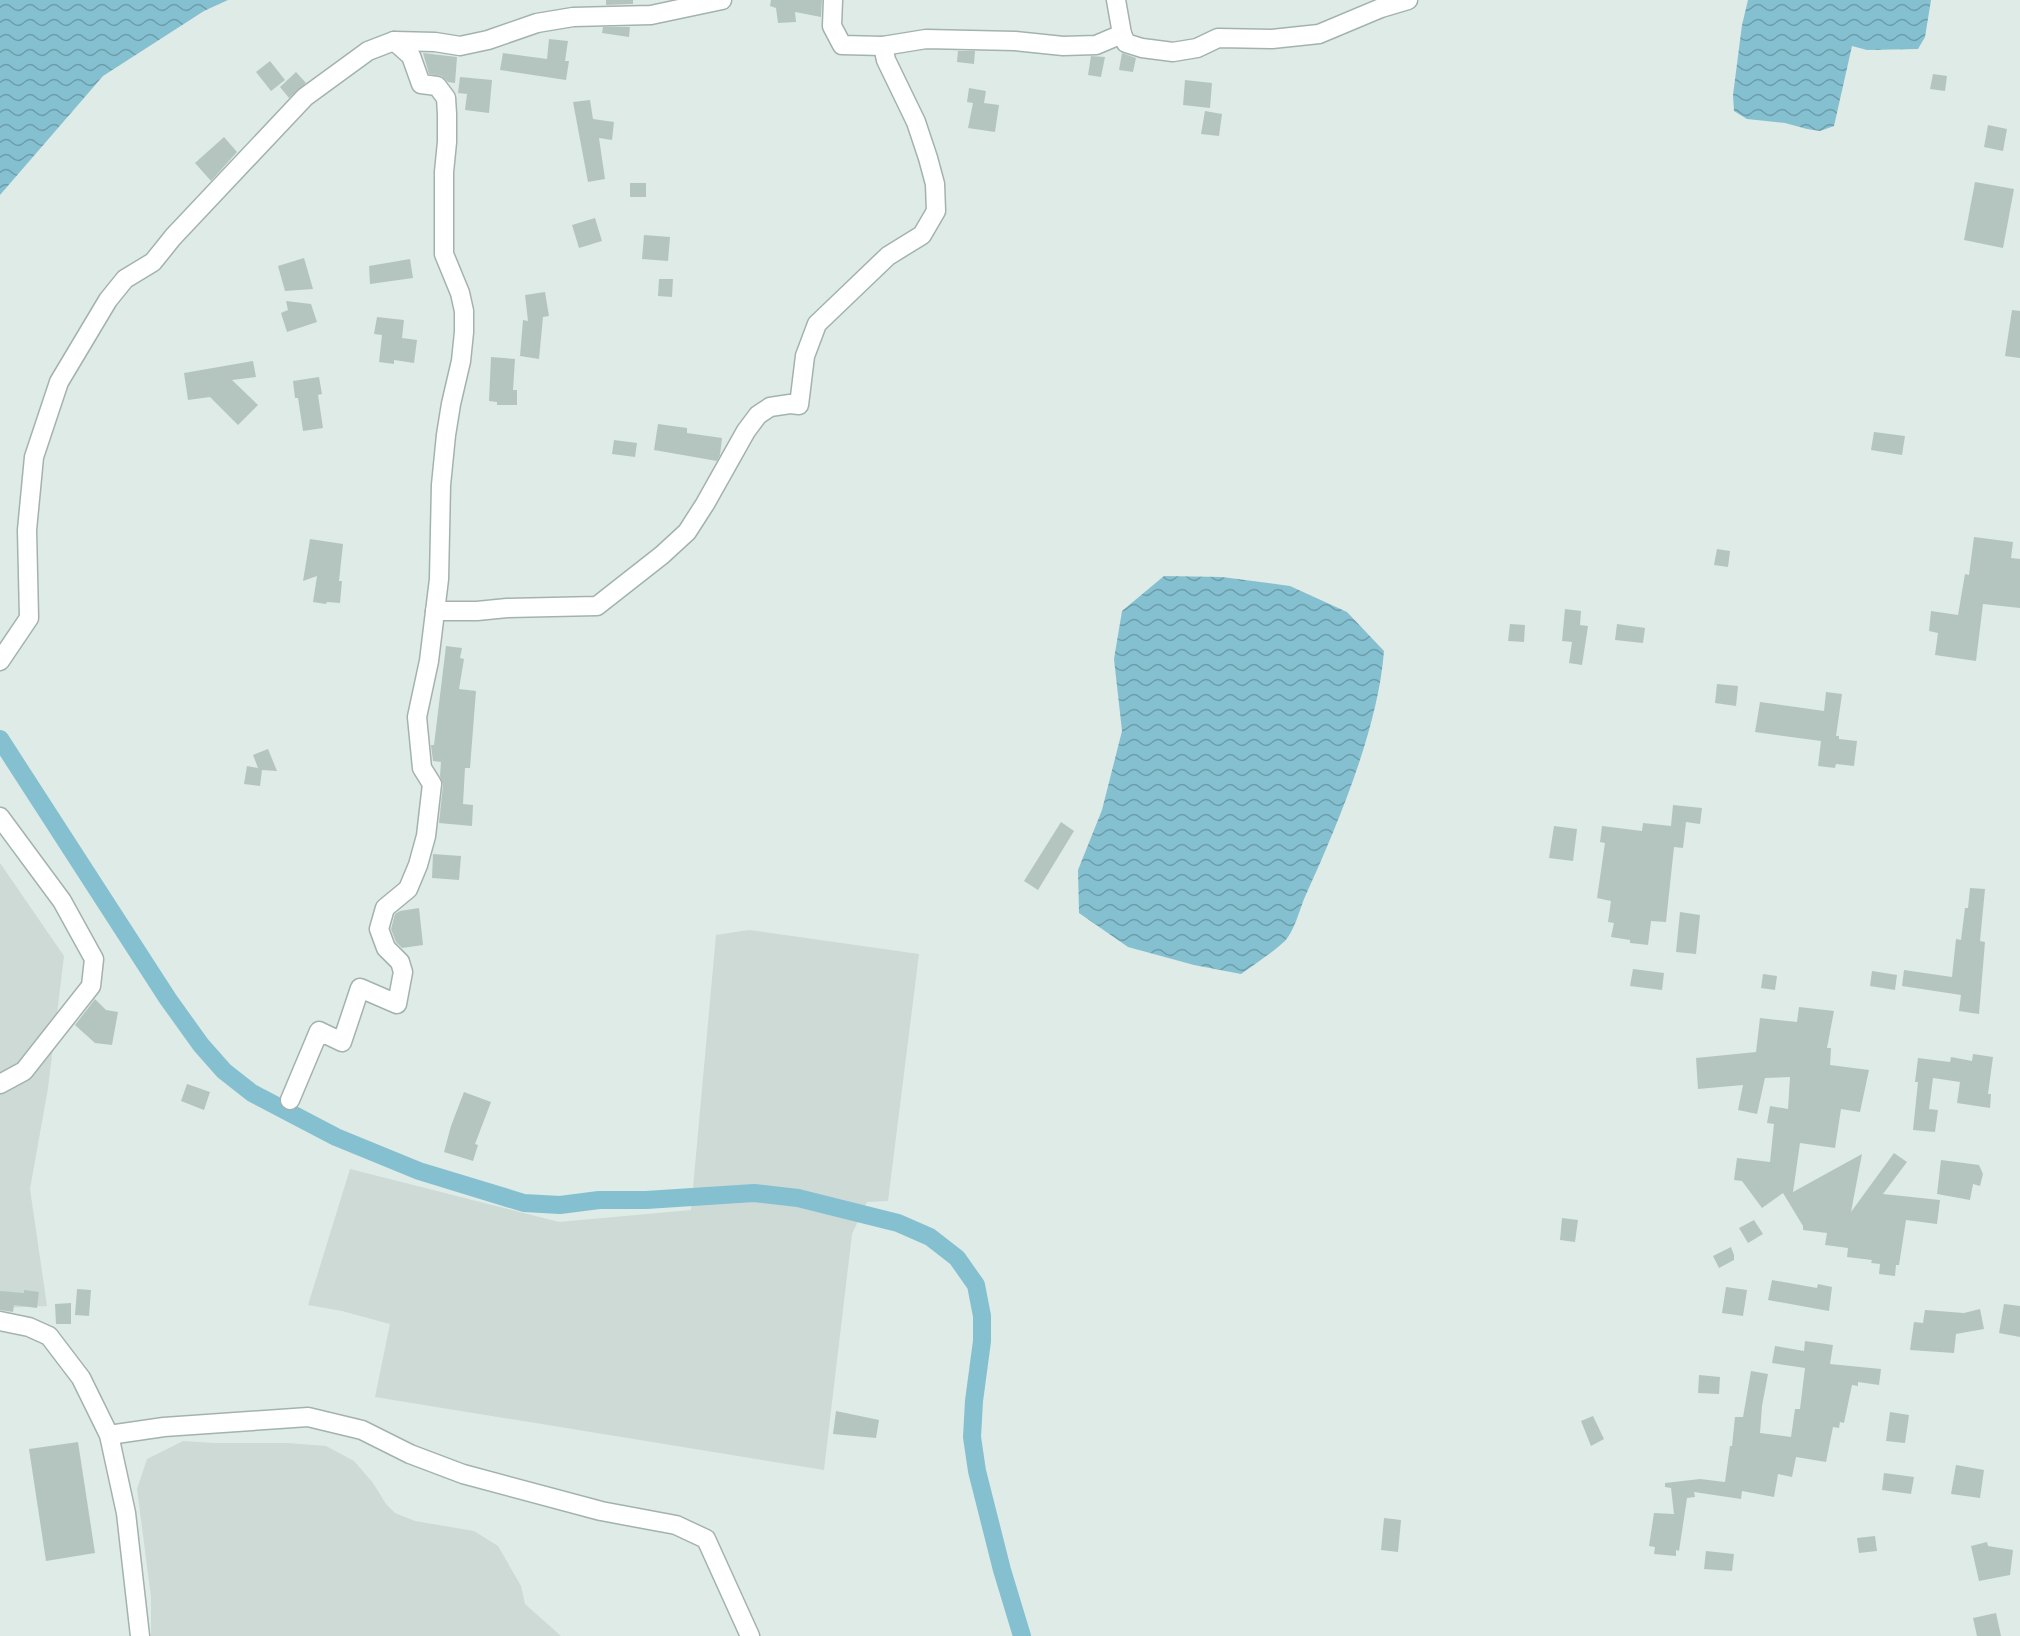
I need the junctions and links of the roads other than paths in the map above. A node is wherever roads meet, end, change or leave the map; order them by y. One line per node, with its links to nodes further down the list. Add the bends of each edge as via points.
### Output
1 (722, 0): 6 (street, via 651,15 573,17 460,46)
2 (833, 0): 7 (street, via 832,26 842,45)
3 (1116, 0): 5 (street)
4 (1408, 0): 5 (street, via 1319,34 1272,39 1218,38 1197,48 1173,52 1126,43)
5 (1122, 34): 7 (street, via 1096,45 926,39)
6 (394, 41): 8 (street, via 411,56 421,84 437,86 446,98 444,254 464,311 461,361 446,435 441,485); 9 (street, via 368,51 305,97 153,262 125,279 108,300 59,382 34,457 27,530 29,618)
7 (883, 46): 8 (street, via 928,158 935,184 936,211 922,235 888,255 817,324 805,356 799,405 770,407 758,415 687,532 597,606)
8 (435, 611): 12 (street, via 417,717 422,768 432,784 426,836 408,889 385,908 379,929 386,948 400,962 403,972 398,1004 360,988 342,1042 319,1030)
9 (0, 661)
10 (0, 817): 11 (street, via 62,901 94,959 91,986 24,1071)
11 (0, 1084)
12 (290, 1100)
13 (0, 1321): 14 (street, via 49,1336 81,1378)
14 (109, 1435): 15 (street, via 126,1513); 16 (street, via 164,1426 308,1417 362,1430 463,1474 601,1511 676,1525 706,1539)
15 (140, 1636)
16 (750, 1636)

